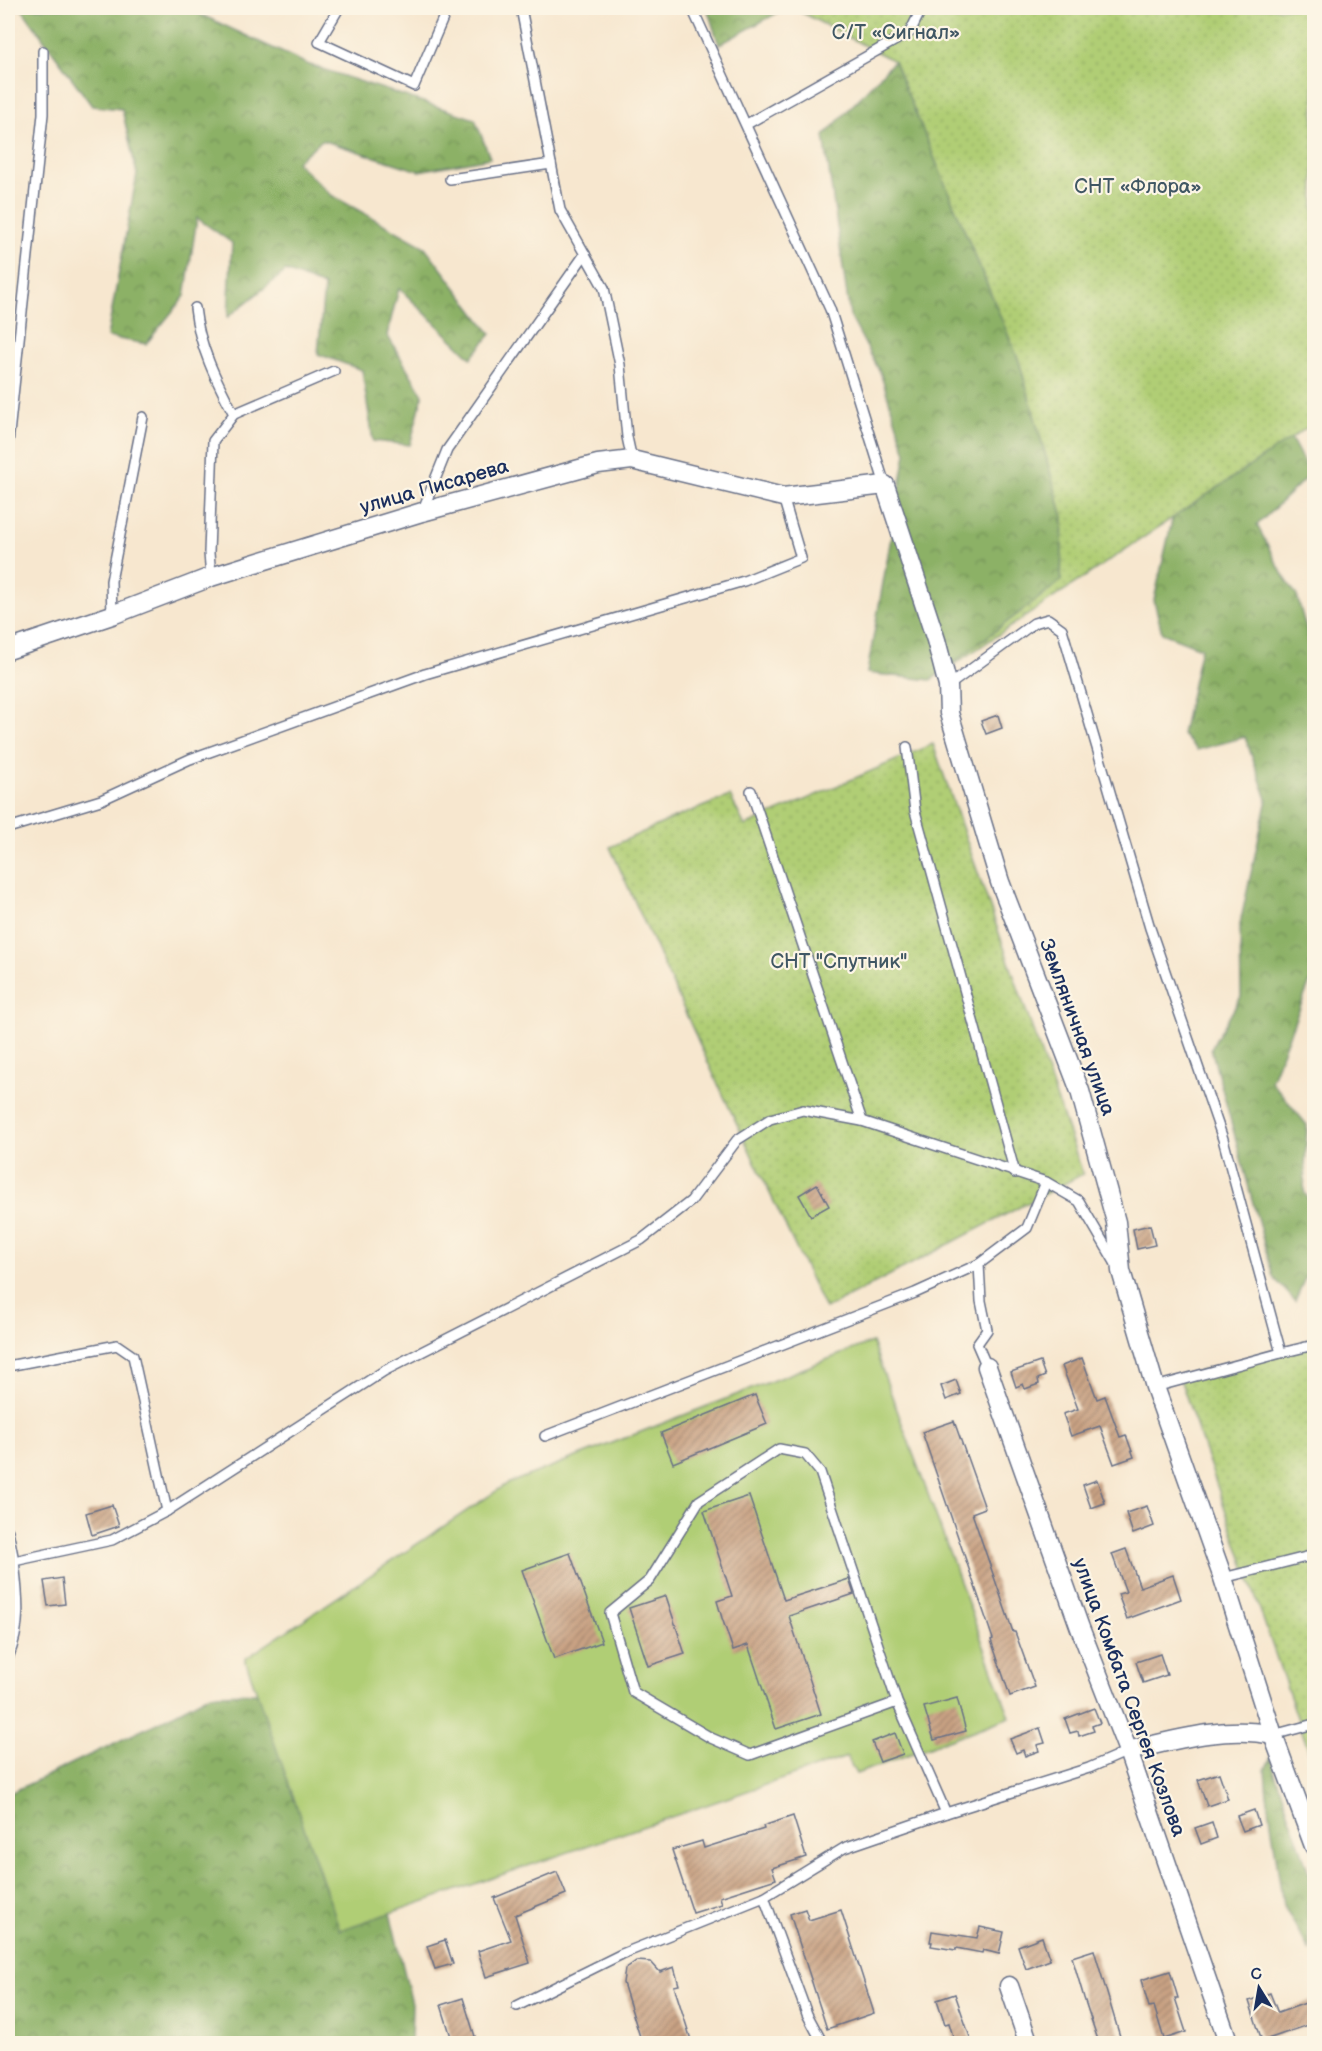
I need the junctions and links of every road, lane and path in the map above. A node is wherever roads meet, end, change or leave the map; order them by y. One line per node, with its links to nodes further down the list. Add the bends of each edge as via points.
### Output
1 (339, 8): 5 (lane, via 319,42 414,86)
2 (521, 8): 8 (lane)
3 (692, 8): 7 (lane)
4 (921, 8): 7 (lane, via 910,32)
5 (447, 9)
6 (44, 51): 15 (lane, via 43,114)
7 (747, 124): 17 (lane, via 830,309)
8 (551, 164): 9 (lane); 10 (lane, via 560,210)
9 (450, 179)
10 (585, 254): 16 (lane, via 604,288 620,365); 19 (lane, via 447,450)
11 (195, 308): 13 (lane, via 198,331 216,381)
12 (334, 371): 13 (lane)
13 (234, 414): 20 (lane, via 213,441)
14 (143, 417): 21 (lane, via 111,580)
15 (8, 443)
16 (632, 460): 18 (street, улица Писарева); 19 (street, улица Писарева, via 598,464)
17 (885, 485): 18 (street, улица Писарева); 23 (street, Земляничная улица)
18 (783, 497): 26 (lane, via 801,558 744,581 425,674 190,759 101,800)
19 (422, 512): 20 (street, улица Писарева)
20 (211, 577): 21 (street, улица Писарева)
21 (112, 615): 22 (street, улица Писарева)
22 (8, 650)
23 (948, 686): 31 (street, Земляничная улица, via 949,713 1000,882 1080,1090 1116,1222); 33 (lane, via 1034,623 1048,619 1062,629 1150,927 1223,1139)
24 (907, 747): 28 (lane, via 915,811)
25 (752, 791): 27 (lane)
26 (8, 828)
27 (862, 1120): 28 (lane); 38 (lane, via 803,1110 770,1119 737,1140 691,1201 640,1240 384,1371)
28 (1015, 1173): 29 (lane)
29 (1046, 1182): 30 (lane, via 1027,1228); 31 (lane, via 1079,1201)
30 (979, 1264): 35 (lane, via 987,1330 977,1344); 37 (lane, via 915,1293)
31 (1120, 1271): 36 (street, Земляничная улица)
32 (1314, 1345): 33 (lane)
33 (1281, 1353): 36 (lane)
34 (8, 1366): 38 (lane, via 117,1345 134,1356)
35 (987, 1367): 47 (street, улица Комбата Сергея Козлова)
36 (1155, 1387): 42 (street, Земляничная улица)
37 (545, 1436)
38 (167, 1511): 41 (lane, via 112,1540)
39 (8, 1531): 41 (lane)
40 (1314, 1555): 42 (lane)
41 (14, 1561): 43 (lane, via 19,1605)
42 (1223, 1578): 46 (street, Земляничная улица)
43 (8, 1658)
44 (897, 1702): 44 (lane, via 750,1755 711,1738 633,1692 610,1613 650,1580 699,1501 779,1449 805,1454 820,1472); 48 (lane)
45 (1314, 1724): 46 (lane)
46 (1273, 1735): 47 (street, via 1253,1731 1191,1737); 49 (street, Земляничная улица)
47 (1128, 1751): 48 (lane, via 1089,1768); 55 (street, улица Комбата Сергея Козлова)
48 (946, 1813): 50 (lane, via 844,1848)
49 (1314, 1846)
50 (764, 1898): 52 (lane, via 622,1954); 53 (lane, via 807,2014)
51 (1009, 1986): 54 (street)
52 (517, 2006)
53 (823, 2043)
54 (1029, 2043)
55 (1229, 2043)

